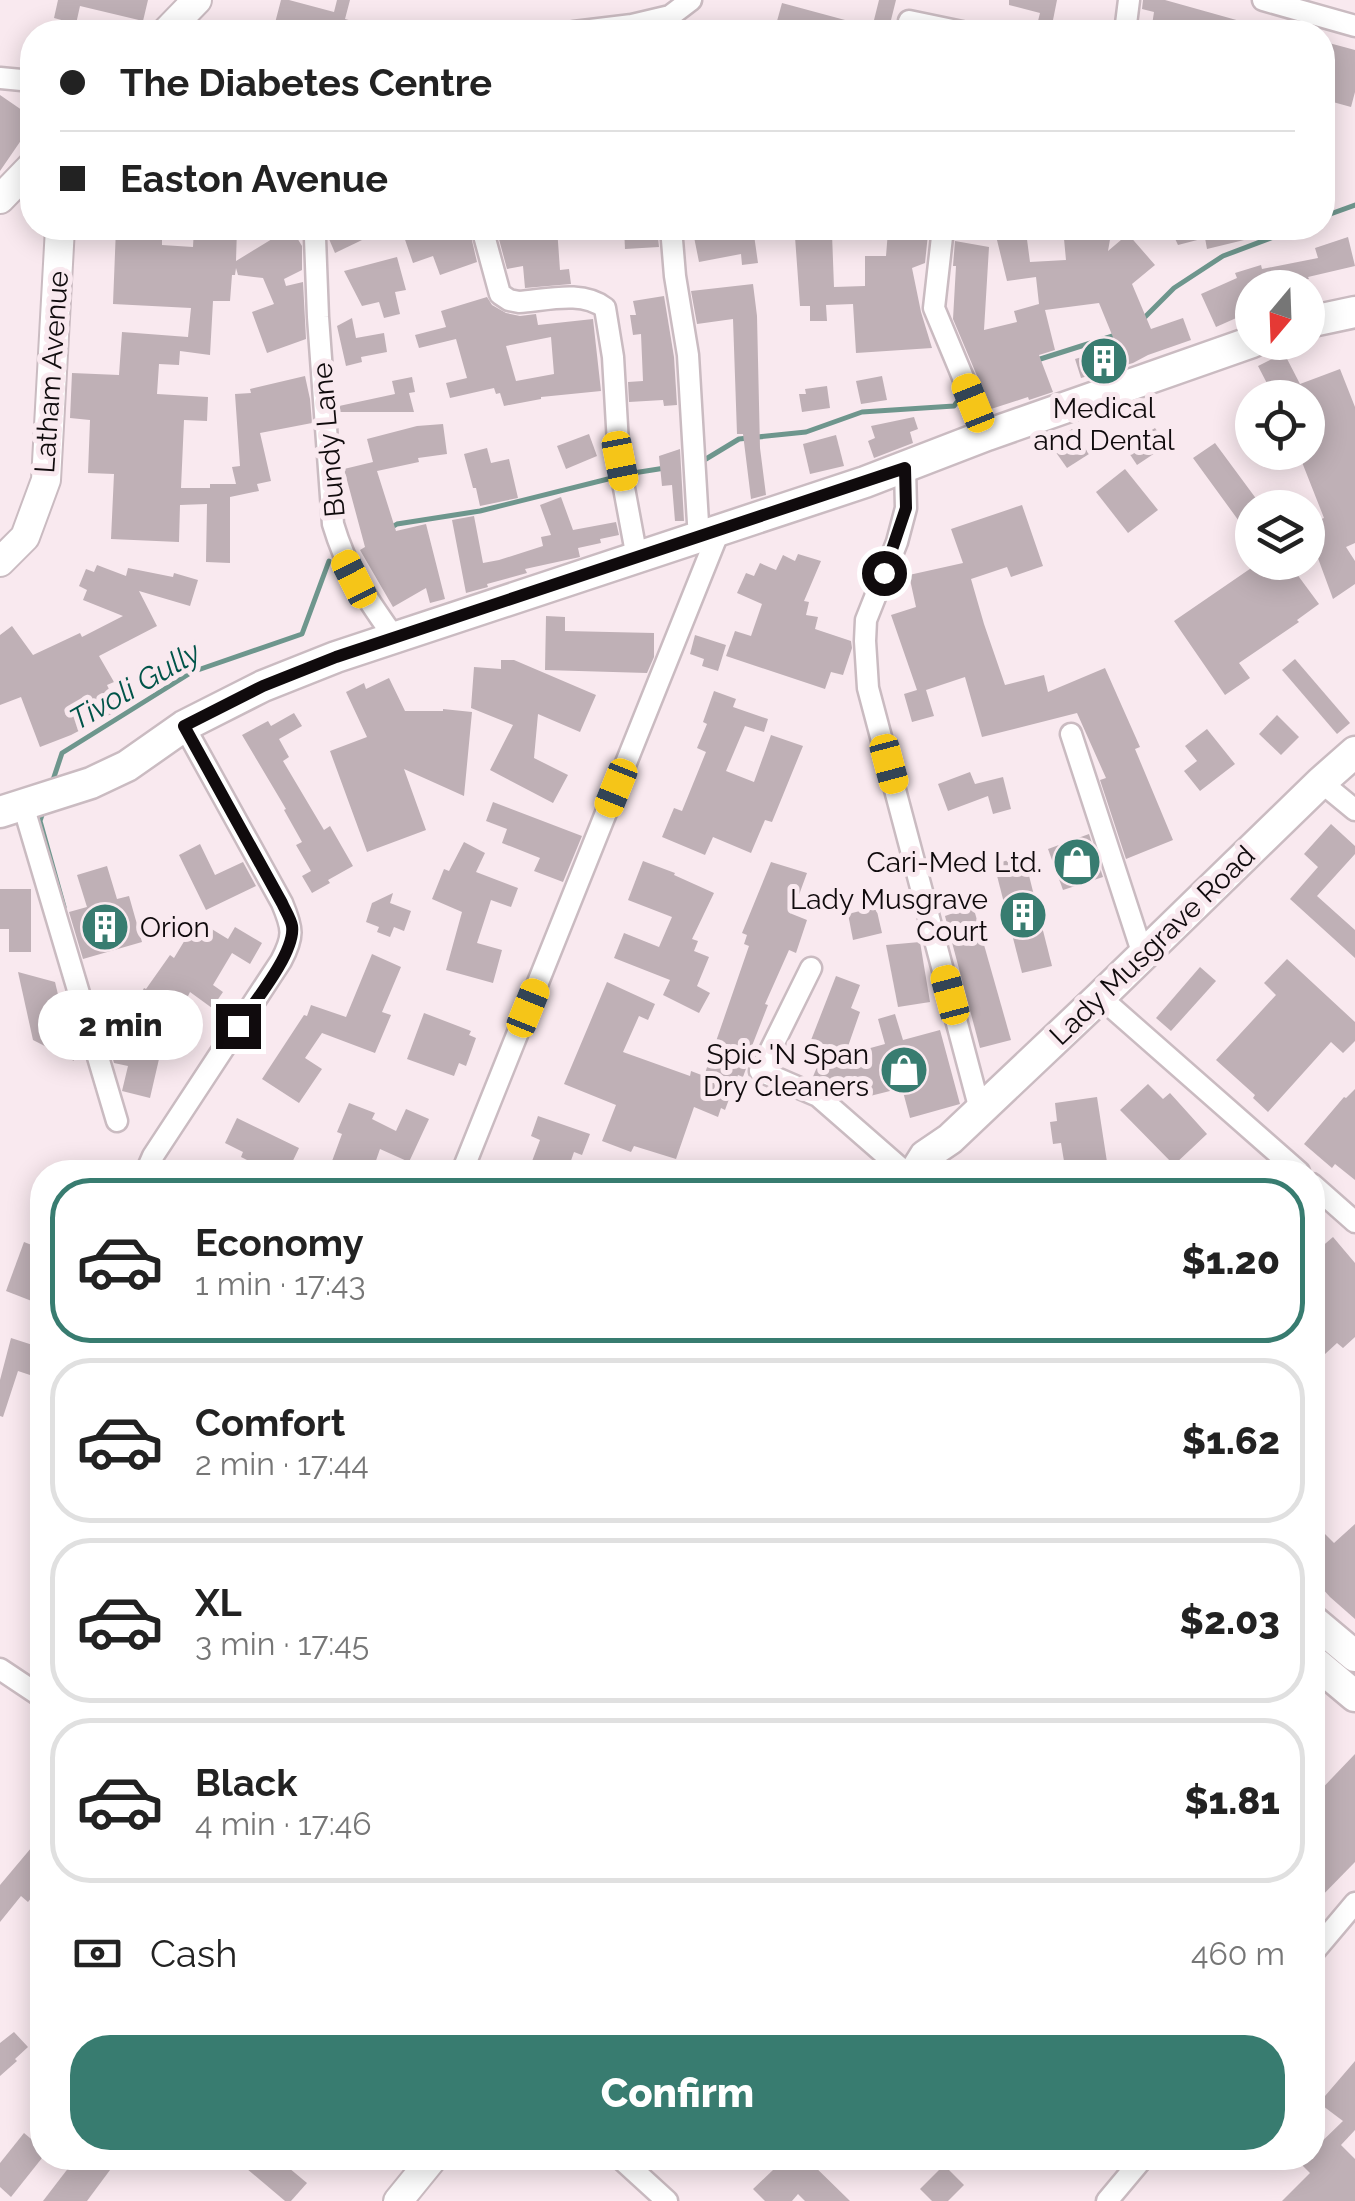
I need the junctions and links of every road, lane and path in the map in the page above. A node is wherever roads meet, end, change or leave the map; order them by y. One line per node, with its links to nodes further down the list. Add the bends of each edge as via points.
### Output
1 (198, 0): 4 (street)
2 (691, 0): 5 (street)
3 (1263, 0): 6 (street)
4 (178, 20)
5 (674, 20)
6 (1334, 20)
7 (20, 178): 8 (street)
8 (0, 199)
9 (59, 240): 21 (street, Latham Avenue, via 46,480 25,536)
10 (314, 240): 22 (street, Bundy Lane, via 333,524 354,579)
11 (485, 240): 20 (street, via 500,294 509,300 585,298 605,308 620,461)
12 (672, 240): 19 (street, via 688,355 698,522)
13 (942, 240): 17 (street, via 934,308)
14 (1355, 312): 15 (main road)
15 (1325, 318)
16 (1235, 348): 17 (main road)
17 (986, 435): 18 (main road)
18 (905, 468): 19 (main road); 32 (street, via 906,508 866,620 868,688)
19 (710, 534): 20 (main road); 36 (street)
20 (638, 558): 22 (main road)
21 (0, 562)
22 (394, 637): 23 (main road, via 263,686)
23 (184, 726): 27 (main road, via 127,766); 35 (street, via 292,926 282,961)
24 (1070, 734): 29 (street)
25 (1355, 752): 26 (main road, Lady Musgrave Road)
26 (1321, 782): 28 (street); 29 (main road, Lady Musgrave Road)
27 (12, 809): 33 (street)
28 (1355, 810)
29 (1143, 955): 31 (main road, Lady Musgrave Road)
30 (811, 968): 37 (street, via 760,1072 818,1096)
31 (1100, 996): 32 (main road, Lady Musgrave Road); 40 (street)
32 (980, 1110): 34 (main road, Lady Musgrave Road)
33 (117, 1121)
34 (950, 1138): 38 (main road, Lady Musgrave Road); 39 (main road, Lady Musgrave Road)
35 (151, 1160)
36 (467, 1160)
37 (892, 1160)
38 (922, 1160)
39 (943, 1160)
40 (1285, 1160)
41 (1325, 1195): 42 (street)
42 (1355, 1222)
43 (1325, 1631): 44 (main road)
44 (1355, 1656)
45 (0, 1668): 47 (street)
46 (1325, 1671): 48 (main road)
47 (30, 1689)
48 (1355, 1696)
49 (1355, 1903): 50 (street)
50 (1325, 1939)
51 (423, 2170): 55 (street)
52 (633, 2170): 56 (street)
53 (1135, 2170): 54 (street)
54 (1118, 2196)
55 (398, 2201)
56 (667, 2201)

